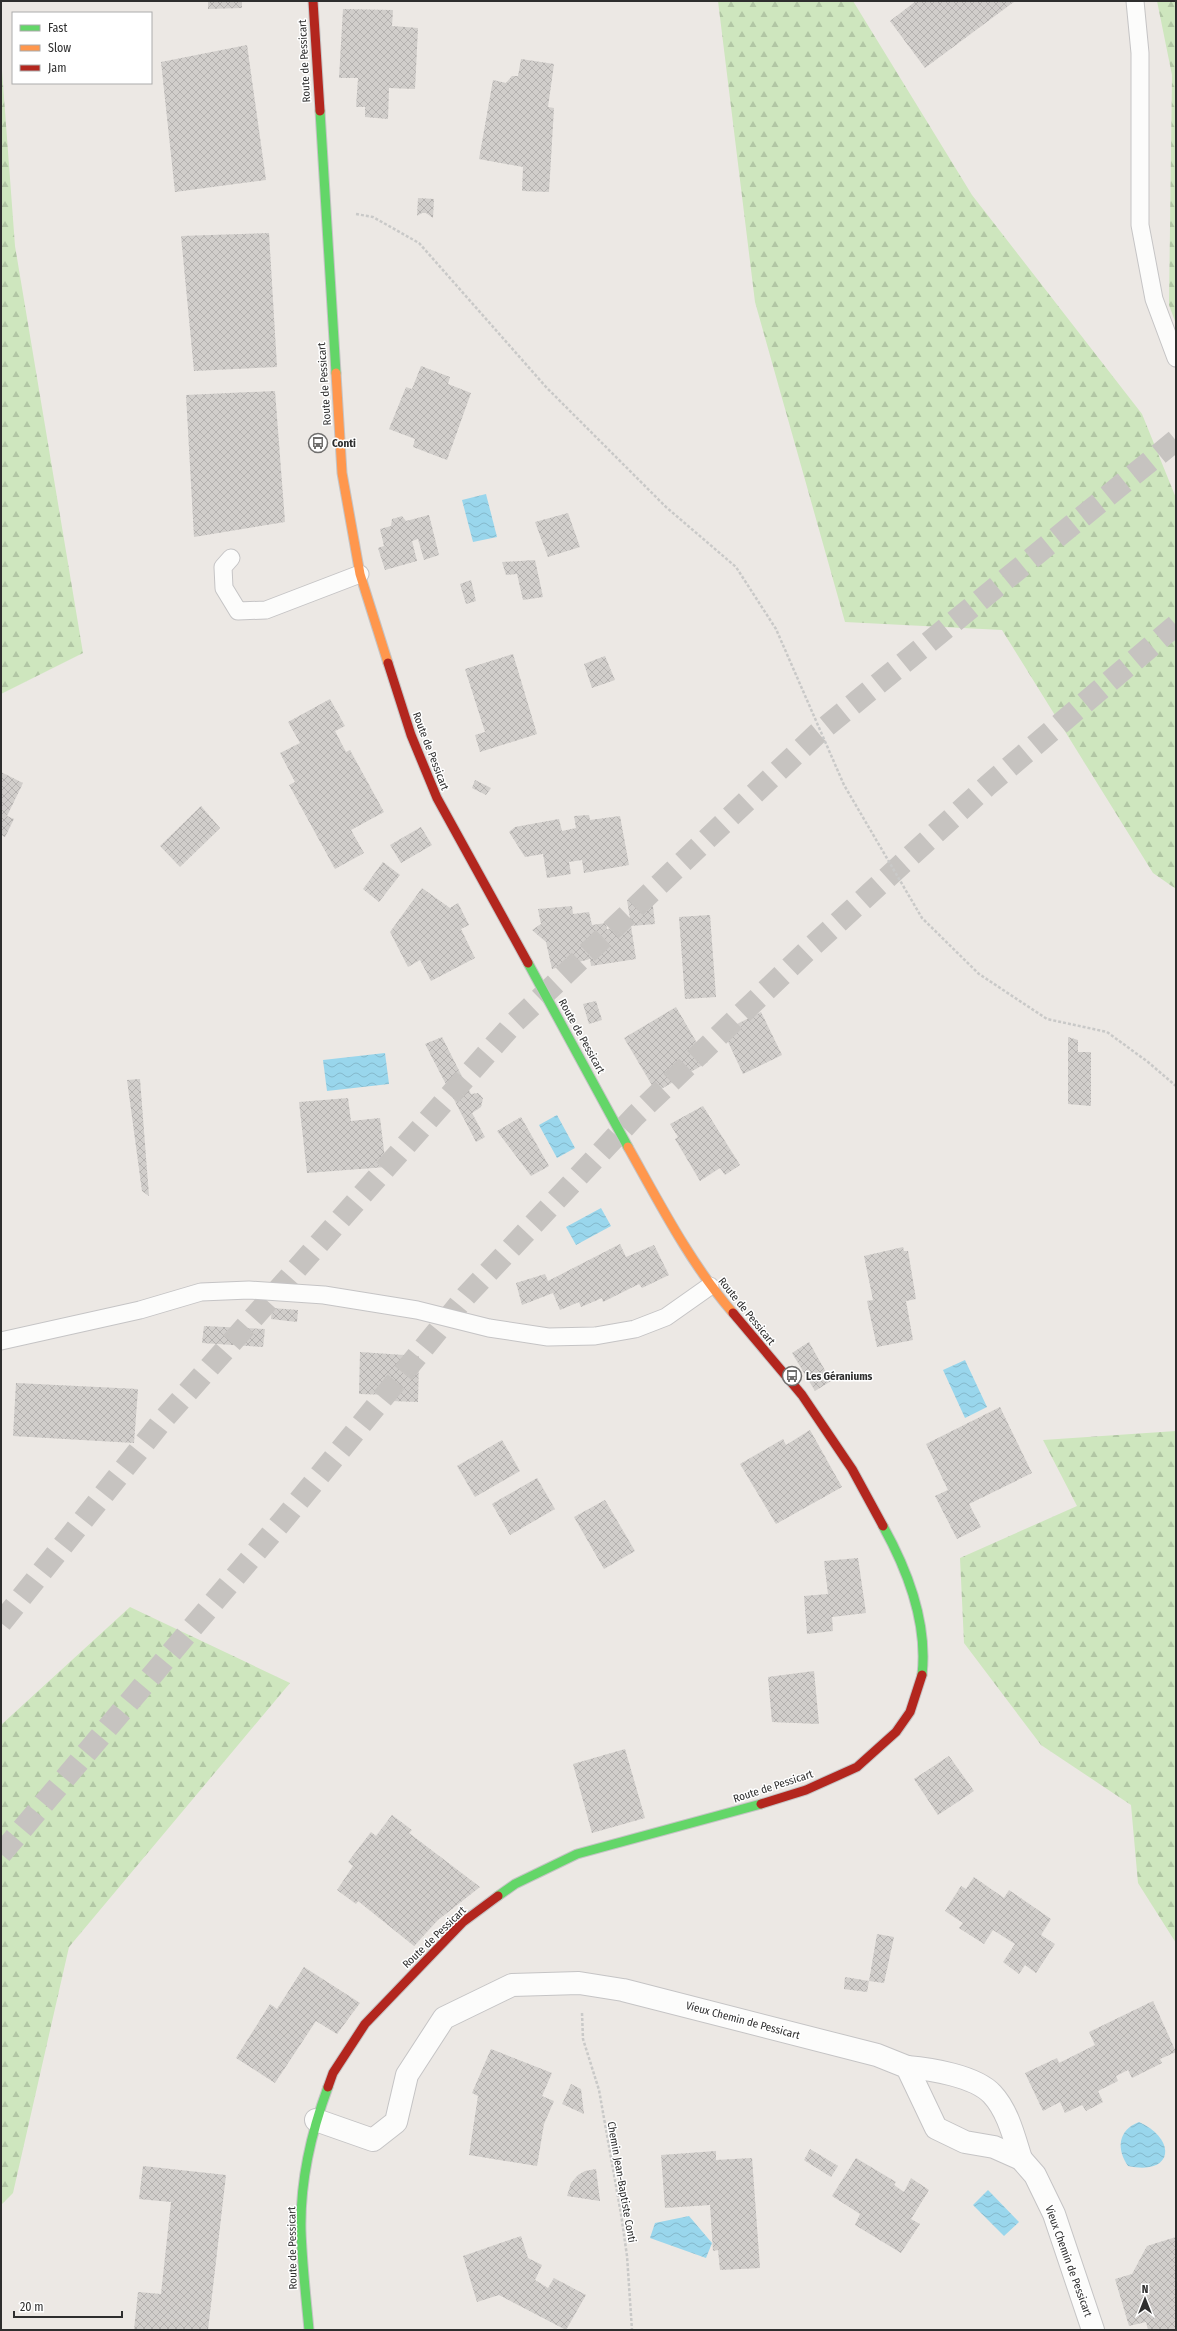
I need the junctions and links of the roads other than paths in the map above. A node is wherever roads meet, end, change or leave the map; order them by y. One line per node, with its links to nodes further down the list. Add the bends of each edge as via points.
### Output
1 (313, 1): 5 (street, Route de Pessicart, via 342,473)
2 (1135, 1): 3 (lane, via 1140,53 1140,225 1154,299)
3 (1176, 358)
4 (230, 558): 5 (lane, via 223,567 224,588 238,611 266,610)
5 (360, 574): 6 (street, Route de Pessicart, via 411,735 437,798 660,1203)
6 (710, 1286): 7 (lane, via 666,1317 635,1329 595,1336 548,1337 488,1328 417,1310 331,1296 249,1290 201,1292 140,1310); 9 (street, Route de Pessicart, via 802,1395 827,1430 894,1545 908,1578 924,1643 922,1680 910,1712 896,1732 857,1767 806,1790 577,1854 516,1884 463,1922 364,2024 333,2073)
7 (1, 1341)
8 (908, 2067): 9 (street, Vieux Chemin de Pessicart, via 877,2055 623,1990 579,1983 512,1985 444,2018 407,2075 396,2122 373,2140); 10 (street, Vieux Chemin de Pessicart, via 936,2128 965,2142 994,2147); 10 (street, via 965,2078 992,2093 1008,2120)
9 (316, 2120): 11 (street, Route de Pessicart, via 304,2178 301,2229)
10 (1021, 2159): 12 (street, Vieux Chemin de Pessicart, via 1035,2175 1054,2214)
11 (309, 2330)
12 (1093, 2330)

